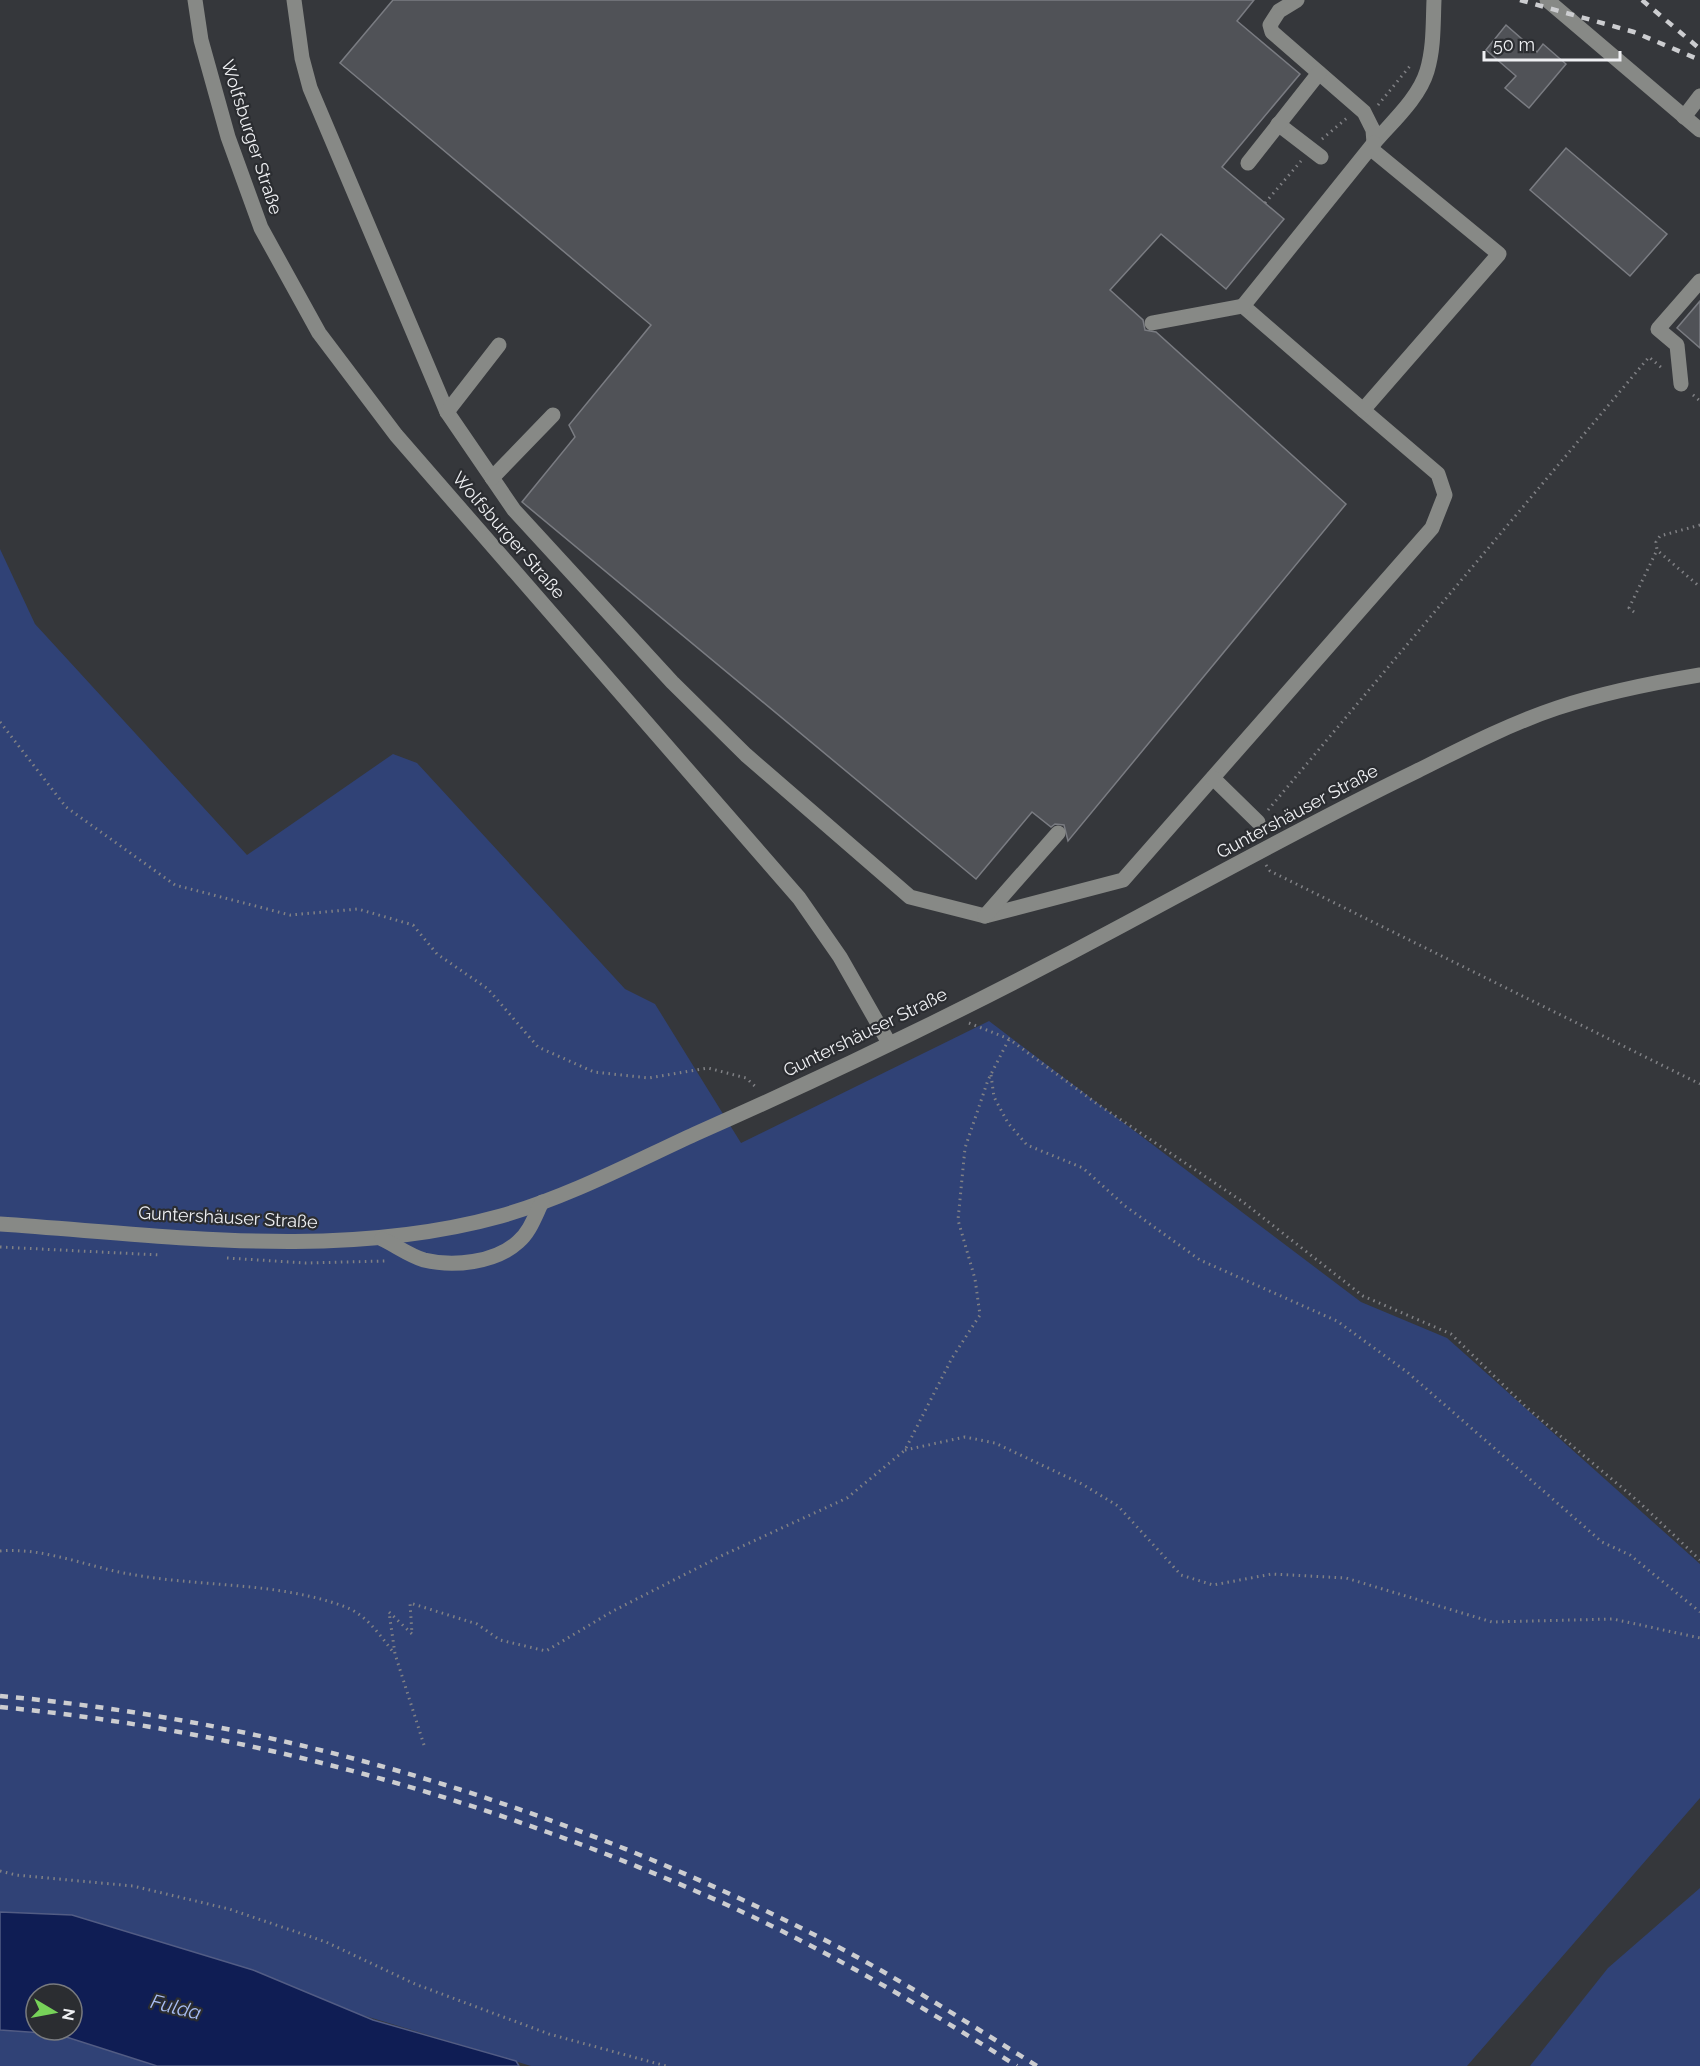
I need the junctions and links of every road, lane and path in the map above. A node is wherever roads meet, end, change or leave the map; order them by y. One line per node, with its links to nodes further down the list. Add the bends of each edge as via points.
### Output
1 (195, 0): 39 (street, Wolfsburger Straße, via 201,40 228,137 261,228 319,333 396,435 799,898 840,957)
2 (294, 0): 23 (street, via 310,88)
3 (1297, 0): 7 (street, via 1279,11 1270,25 1283,43)
4 (1434, 0): 13 (street, via 1427,74)
5 (1548, 0): 10 (street)
6 (1413, 62): 8 (path)
7 (1318, 73): 11 (street); 13 (street, via 1364,112 1373,130)
8 (1392, 88)
9 (1700, 96): 10 (street)
10 (1684, 117): 12 (street)
11 (1278, 124): 14 (street); 15 (street)
12 (1700, 130)
13 (1372, 146): 17 (street); 22 (street, via 1499,254)
14 (1321, 158)
15 (1248, 163)
16 (1700, 281): 20 (street, via 1658,329 1677,345)
17 (1244, 306): 18 (street); 22 (street)
18 (1152, 323)
19 (499, 345): 23 (street)
20 (1681, 384): 21 (path); 33 (path, via 1649,357)
21 (1700, 401)
22 (1363, 410): 32 (street, via 1438,474 1445,495 1441,510 1432,528)
23 (447, 412): 25 (street)
24 (553, 415): 25 (street)
25 (492, 478): 36 (street, via 514,510 672,682 746,755 910,897)
26 (1700, 525): 27 (path, via 1660,536)
27 (1657, 550): 28 (path); 29 (path, via 1629,608)
28 (1700, 587)
29 (1634, 612)
30 (1700, 675): 35 (street, Guntershäuser Straße, via 1556,708 1467,746)
31 (0, 722): 42 (path, via 66,807 175,885 290,915 358,909 413,925 437,954 488,989 538,1047 594,1072 649,1078 708,1068 747,1078)
32 (1213, 778): 33 (street); 36 (street, via 1124,880)
33 (1258, 822)
34 (1058, 833): 36 (street)
35 (1258, 852): 39 (street, Guntershäuser Straße, via 1098,939); 41 (path, via 1270,871)
36 (985, 916)
37 (969, 1023): 38 (path)
38 (1009, 1039): 40 (path); 48 (path, via 1243,1202 1363,1296 1450,1334 1526,1407)
39 (889, 1042): 42 (street, Guntershäuser Straße)
40 (991, 1074): 46 (path, via 965,1148 958,1220 975,1279 980,1315 951,1358); 49 (path, via 993,1097 1027,1145 1083,1168 1125,1206 1200,1260 1337,1321 1407,1372 1602,1542 1630,1555)
41 (1700, 1084)
42 (769, 1100): 43 (street, Guntershäuser Straße)
43 (542, 1203): 45 (street, Guntershäuser Straße, via 499,1216); 45 (street, via 517,1243 481,1260 423,1260)
44 (0, 1224): 45 (street, Guntershäuser Straße, via 290,1243)
45 (382, 1239)
46 (905, 1450): 50 (path, via 965,1437 995,1443 1082,1484 1118,1506 1181,1575 1213,1585 1272,1574 1346,1578 1492,1622 1613,1618); 51 (path, via 847,1498 721,1556 613,1611 546,1651 500,1640 477,1624 410,1603 412,1634 389,1612)
47 (0, 1551): 51 (path, via 15,1549 54,1556 138,1576 273,1588 345,1607 371,1623)
48 (1700, 1560)
49 (1700, 1612)
50 (1700, 1638)
51 (395, 1654): 52 (path)
52 (424, 1745)
53 (0, 1871): 54 (path, via 133,1886 230,1909 326,1942 415,1984 549,2034)
54 (666, 2066)

